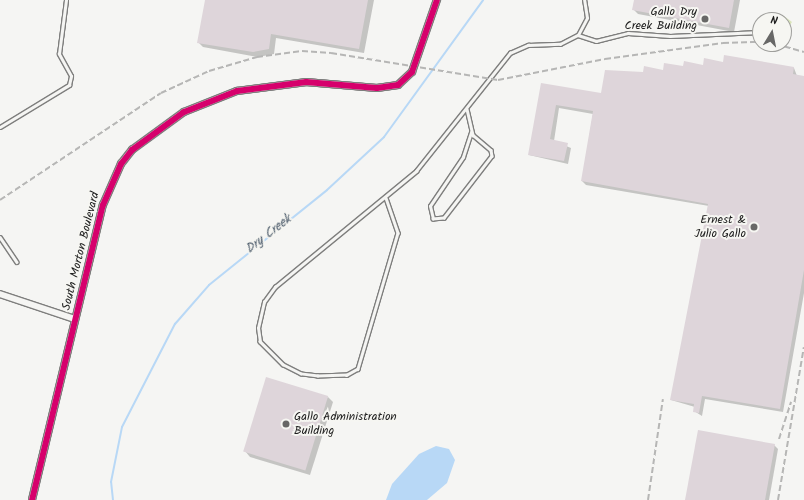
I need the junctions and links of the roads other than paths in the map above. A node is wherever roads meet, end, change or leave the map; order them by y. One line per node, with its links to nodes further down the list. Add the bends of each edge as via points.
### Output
1 (66, 0): 7 (lane, via 59,54 71,76 69,85)
2 (437, 0): 13 (street, South Morton Boulevard, via 412,72 398,85 377,88 306,82 255,87 201,103 145,139 121,164 110,187)
3 (584, 0): 5 (lane, via 587,18)
4 (752, 32): 5 (lane, via 670,36 628,34 596,41)
5 (578, 35): 6 (lane, via 560,44 519,48 502,61)
6 (467, 108): 8 (lane); 9 (lane, via 416,171)
7 (0, 127)
8 (471, 132): 8 (lane, via 463,157 430,206 433,219 444,218 492,156 491,150)
9 (386, 198): 9 (lane, via 398,233 358,369 347,375 318,376 301,374 283,365 260,342 258,316 264,302 274,287)
10 (0, 237): 11 (lane)
11 (17, 262)
12 (0, 294): 13 (street, via 18,303)
13 (75, 319): 14 (street, South Morton Boulevard)
14 (32, 500)

